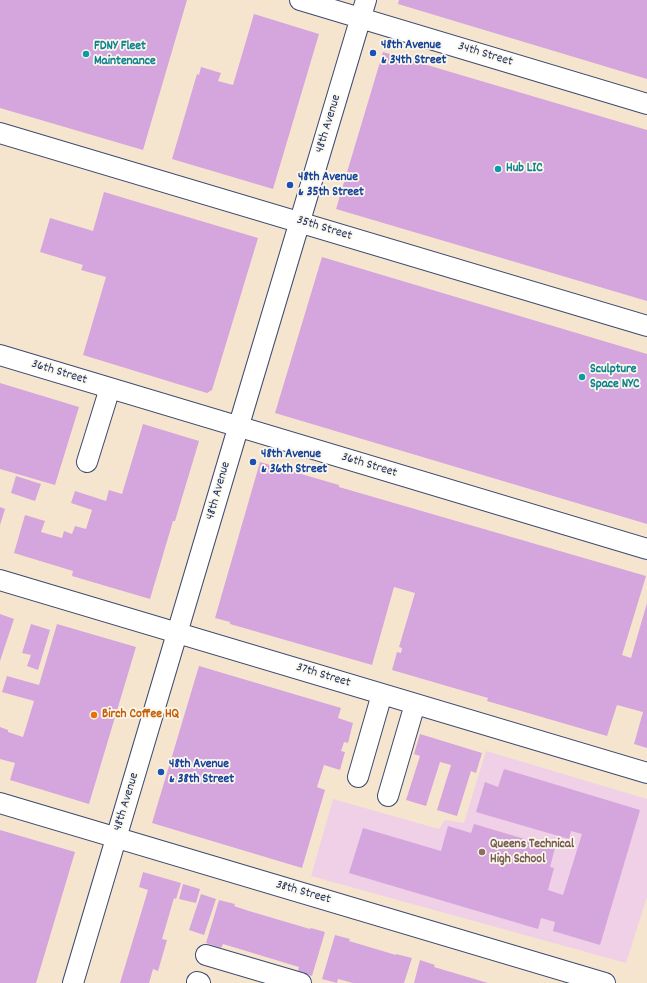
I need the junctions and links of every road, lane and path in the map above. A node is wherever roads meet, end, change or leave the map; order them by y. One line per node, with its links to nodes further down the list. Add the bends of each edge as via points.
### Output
1 (300, 0): 2 (street, 34th Street)
2 (364, 9): 3 (street, 34th Street); 5 (street, 48th Avenue)
3 (647, 104)
4 (0, 133): 5 (street, 35th Street)
5 (300, 222): 6 (street, 35th Street); 9 (street, 48th Avenue)
6 (647, 326)
7 (0, 356): 8 (street, 36th Street)
8 (110, 388): 9 (street, 36th Street); 10 (street)
9 (238, 427): 11 (street, 36th Street); 13 (street, 48th Avenue)
10 (87, 462)
11 (647, 549)
12 (0, 580): 13 (street, 37th Street)
13 (177, 633): 14 (street, 37th Street); 20 (street, 48th Avenue)
14 (382, 694): 15 (street, 37th Street); 17 (street)
15 (415, 704): 16 (street, 37th Street); 18 (street)
16 (647, 773)
17 (358, 777)
18 (388, 796)
19 (0, 803): 20 (street, 38th Street)
20 (116, 838): 22 (street, 48th Avenue); 24 (street, 38th Street)
21 (206, 955): 23 (street)
22 (73, 983)
23 (301, 983)
24 (605, 983)

